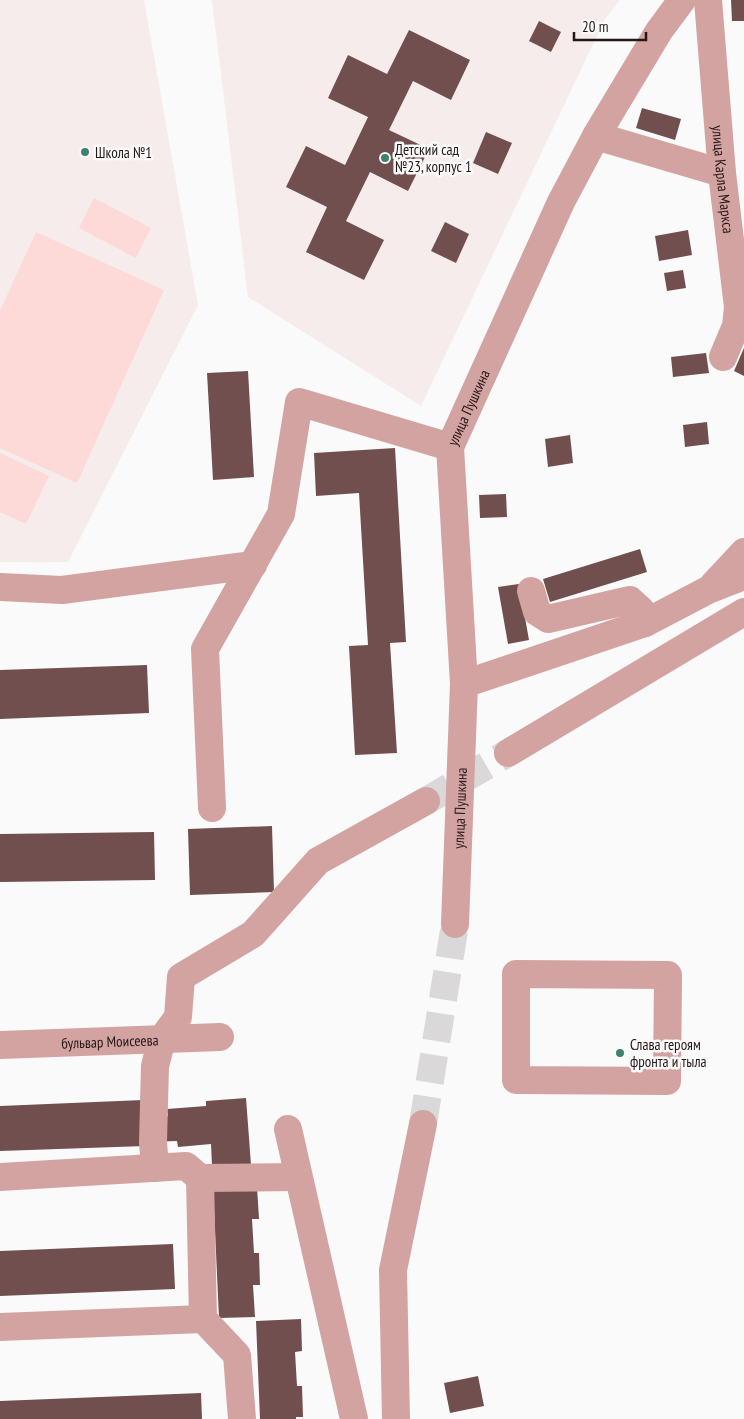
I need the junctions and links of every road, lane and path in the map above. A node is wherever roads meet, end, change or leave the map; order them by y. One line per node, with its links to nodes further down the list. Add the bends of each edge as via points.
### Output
1 (682, 0): 3 (street, улица Пушкина, via 658,31)
2 (708, 0): 4 (street, улица Карла Маркса)
3 (596, 136): 4 (street); 6 (street, улица Пушкина, via 561,202)
4 (722, 173): 5 (street, улица Карла Маркса, via 738,307 736,326)
5 (723, 357)
6 (450, 447): 8 (street, via 299,402 281,514); 15 (street, улица Пушкина)
7 (744, 552): 11 (street)
8 (253, 565): 10 (street, via 62,590); 18 (street, via 205,649)
9 (744, 576): 11 (street)
10 (0, 587)
11 (708, 590): 14 (street)
12 (531, 591): 14 (street, via 537,612 548,619 630,600 641,610)
13 (744, 612): 16 (street)
14 (645, 623): 15 (street)
15 (464, 684): 19 (street, улица Пушкина)
16 (508, 753)
17 (426, 801): 22 (street, via 318,861 253,934 181,977 178,1017)
18 (212, 808)
19 (455, 924)
20 (516, 974): 20 (street, via 668,975 667,1081 516,1080)
21 (220, 1037): 22 (street, бульвар Моисеева)
22 (162, 1040): 23 (street, бульвар Моисеева); 26 (street, via 155,1066)
23 (0, 1045)
24 (423, 1124): 32 (street, via 393,1270)
25 (288, 1129): 28 (street)
26 (155, 1168): 27 (street); 29 (street, via 186,1166)
27 (0, 1176)
28 (298, 1177): 29 (street); 34 (street)
29 (200, 1178): 30 (street)
30 (203, 1319): 31 (street); 33 (street, via 237,1355)
31 (0, 1327)
32 (395, 1416): 35 (street)
33 (242, 1419)
34 (354, 1419)
35 (366, 1419)

